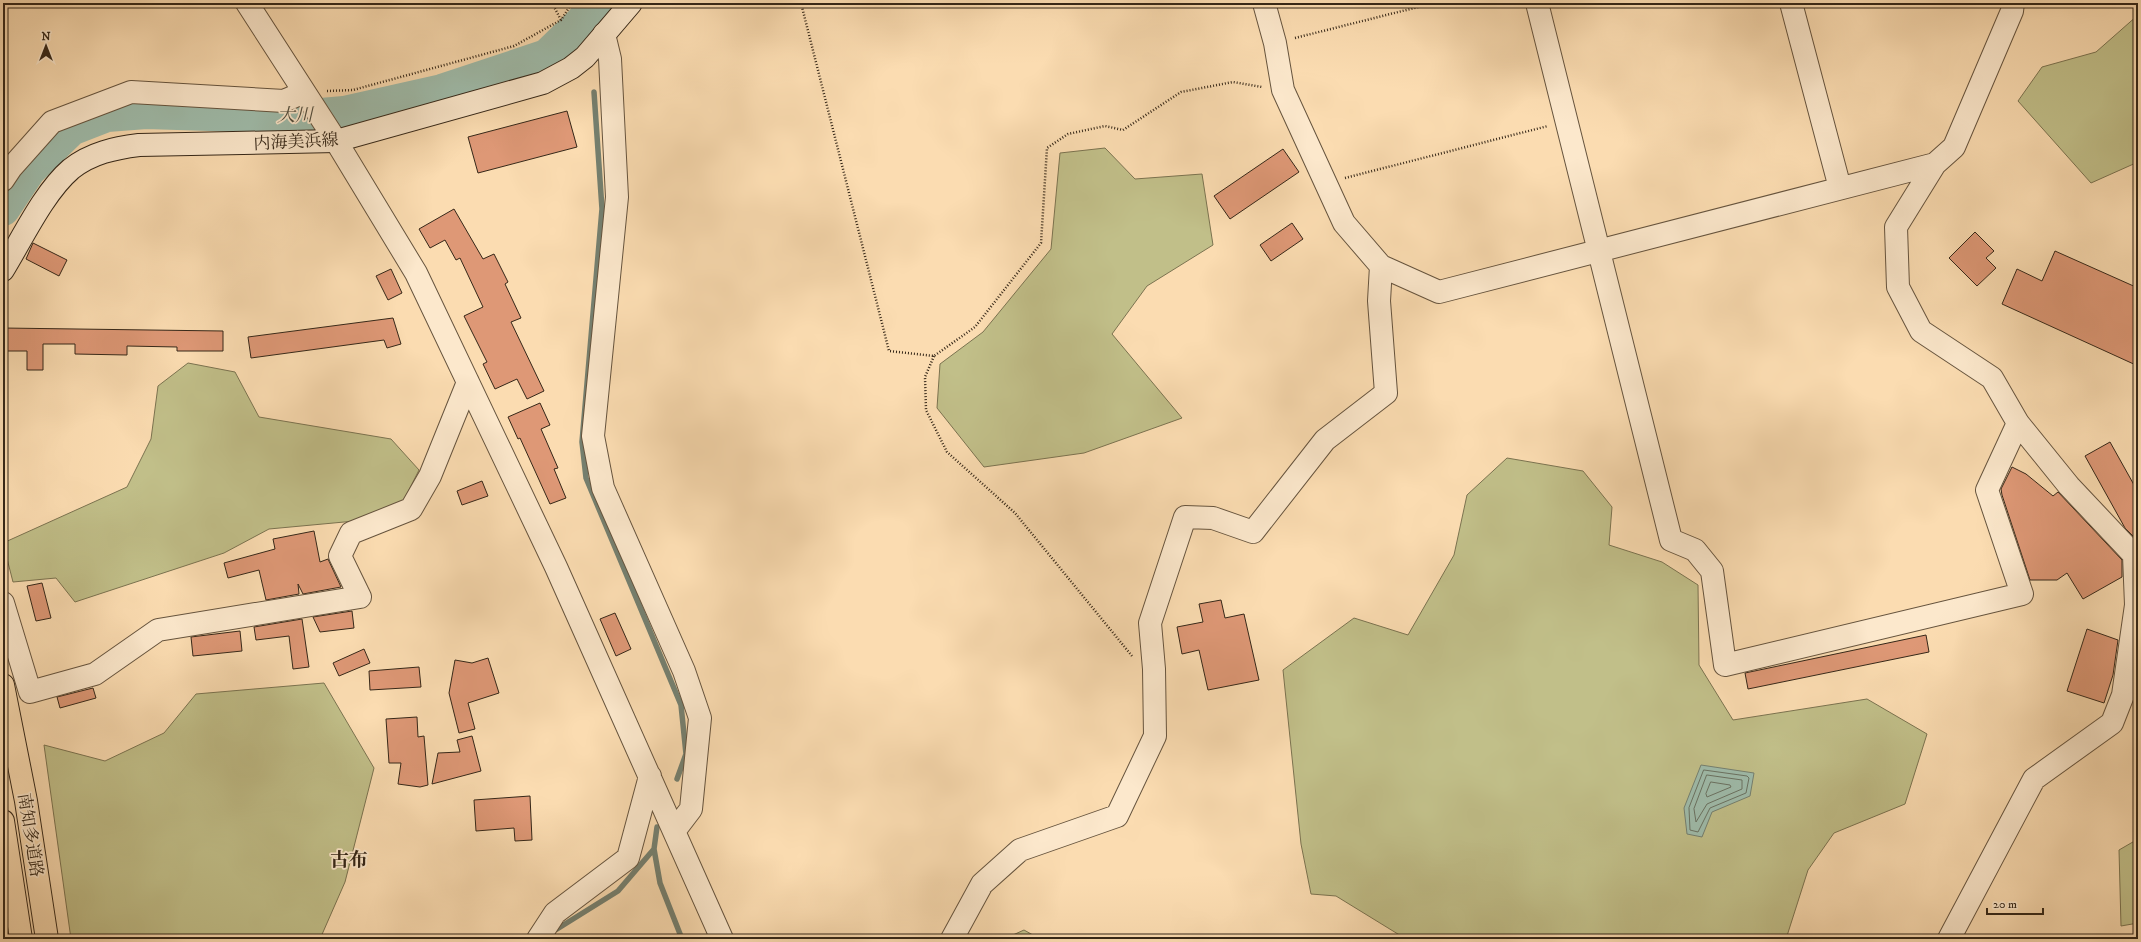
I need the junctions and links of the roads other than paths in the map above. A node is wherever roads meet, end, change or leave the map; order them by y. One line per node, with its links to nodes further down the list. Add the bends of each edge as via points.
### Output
1 (247, 3): 8 (street)
2 (631, 3): 7 (street, 内海美浜線)
3 (1264, 3): 14 (street, via 1275,43 1283,90 1344,224)
4 (1537, 3): 13 (street)
5 (1791, 3): 12 (street)
6 (2013, 3): 10 (street, via 2012,11 1954,147)
7 (604, 34): 9 (street, 内海美浜線, via 585,57 543,83); 22 (street, via 610,59 617,197 593,436 603,488 684,671 700,718 691,809)
8 (307, 97): 9 (street); 11 (street, via 284,101 131,92 52,122)
9 (332, 135): 15 (street, 内海美浜線, via 139,145 115,148 94,156 72,169 52,189); 16 (street, via 416,273)
10 (1935, 164): 12 (street); 17 (street, via 1896,227 1898,287 1921,331 1992,378)
11 (6, 168)
12 (1840, 188): 13 (street)
13 (1600, 249): 14 (street, via 1439,292); 17 (street, via 1671,540 1695,550 1712,570 1725,665 2022,594 1988,490)
14 (1381, 266): 27 (street, via 1379,301 1386,393 1325,440 1253,532 1213,518 1185,517 1150,623 1155,736 1117,816 1020,850 982,884)
15 (3, 270)
16 (468, 382): 18 (street, via 430,476 411,509 351,533 340,556 360,597 158,630 95,674 30,692); 20 (street, via 556,567)
17 (2018, 423): 28 (street, via 2069,486 2134,555 2136,605 2123,695 2112,723 2034,779)
18 (3, 603)
19 (3, 685): 24 (highway, 南知多道路, via 26,801)
20 (650, 776): 22 (street); 25 (street, via 628,858 555,913)
21 (3, 821): 23 (highway, 南知多道路)
22 (675, 830): 26 (street)
23 (21, 939)
24 (46, 939)
25 (538, 939)
26 (722, 939)
27 (952, 939)
28 (1949, 939)

